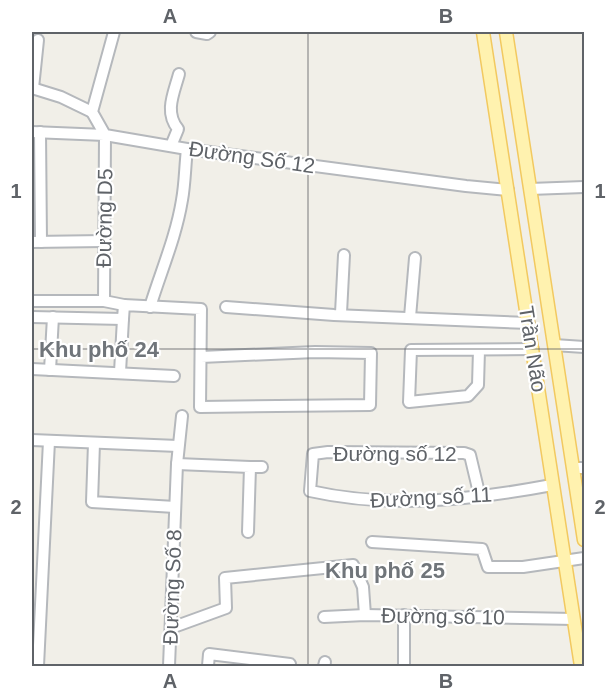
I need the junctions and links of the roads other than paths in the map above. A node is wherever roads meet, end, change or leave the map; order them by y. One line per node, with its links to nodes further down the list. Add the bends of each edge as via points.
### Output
1 (114, 32): 9 (street)
2 (196, 32): 3 (street)
3 (210, 32)
4 (483, 32): 16 (main road, Trần Não)
5 (506, 32): 15 (main road, Trần Não)
6 (38, 40): 8 (street)
7 (179, 74): 12 (street, via 170,108 171,121 178,129)
8 (32, 88): 9 (street)
9 (92, 112): 11 (street)
10 (36, 132): 11 (street, Đường Số 12); 18 (street)
11 (105, 135): 12 (street, Đường Số 12); 17 (street, Đường D5)
12 (171, 146): 13 (street, Đường Số 12)
13 (187, 149): 16 (street, Đường Số 12); 26 (street, via 183,200)
14 (585, 187): 15 (street)
15 (530, 189): 21 (main road, Trần Não)
16 (508, 190): 22 (main road, Trần Não)
17 (104, 241): 18 (street); 24 (street, Đường D5)
18 (36, 242)
19 (344, 255): 28 (street)
20 (414, 258): 31 (street)
21 (544, 278): 22 (main road); 34 (main road, Trần Não)
22 (523, 283): 33 (main road, Trần Não)
23 (32, 301): 24 (street)
24 (104, 301): 25 (street)
25 (124, 305): 26 (street); 32 (street)
26 (150, 307): 38 (street, via 201,309)
27 (226, 307): 28 (street)
28 (341, 314): 31 (street)
29 (32, 317): 30 (street)
30 (52, 317): 32 (street); 40 (street)
31 (410, 317): 33 (street)
32 (123, 319): 41 (street)
33 (529, 324): 36 (main road, Trần Não)
34 (554, 345): 35 (street); 51 (main road, Trần Não)
35 (585, 347)
36 (533, 349): 37 (street); 52 (main road, Trần Não)
37 (478, 350): 37 (street, via 411,350 409,402 468,396 478,385)
38 (201, 357): 38 (street, via 371,354 370,405 200,407)
39 (32, 369): 40 (street)
40 (50, 370): 41 (street)
41 (120, 372): 42 (street)
42 (174, 376)
43 (182, 416): 47 (street, Đường Số 8)
44 (32, 440): 45 (street)
45 (50, 441): 46 (street); 68 (street)
46 (94, 443): 47 (street); 55 (street, via 92,502)
47 (178, 446): 48 (street, Đường Số 8)
48 (177, 464): 49 (street); 55 (street, Đường Số 8)
49 (250, 467): 50 (street); 57 (street)
50 (262, 467)
51 (579, 468): 56 (main road, Trần Não)
52 (552, 485): 54 (street, Đường số 11); 61 (main road, Trần Não)
53 (310, 491): 54 (street, Đường số 11, via 371,501); 54 (street, Đường số 12, via 313,454 464,453 470,455)
54 (480, 497)
55 (175, 507): 66 (street, Đường Số 8)
56 (583, 522): 58 (main road, Trần Não)
57 (248, 532)
58 (585, 540)
59 (372, 542): 61 (street, via 482,549 488,567)
60 (585, 558): 61 (street)
61 (566, 562): 65 (main road, Trần Não)
62 (365, 615): 63 (street, Đường số 10); 64 (street); 66 (street, Đường số 10, via 363,587 353,566 225,578 226,608)
63 (404, 615): 65 (street, Đường số 10); 71 (street)
64 (324, 617)
65 (574, 619): 72 (main road, Trần Não)
66 (171, 628): 69 (street, Đường Số 8)
67 (290, 664): 70 (street, via 209,654)
68 (38, 666)
69 (169, 666)
70 (208, 666)
71 (404, 666)
72 (581, 666)

